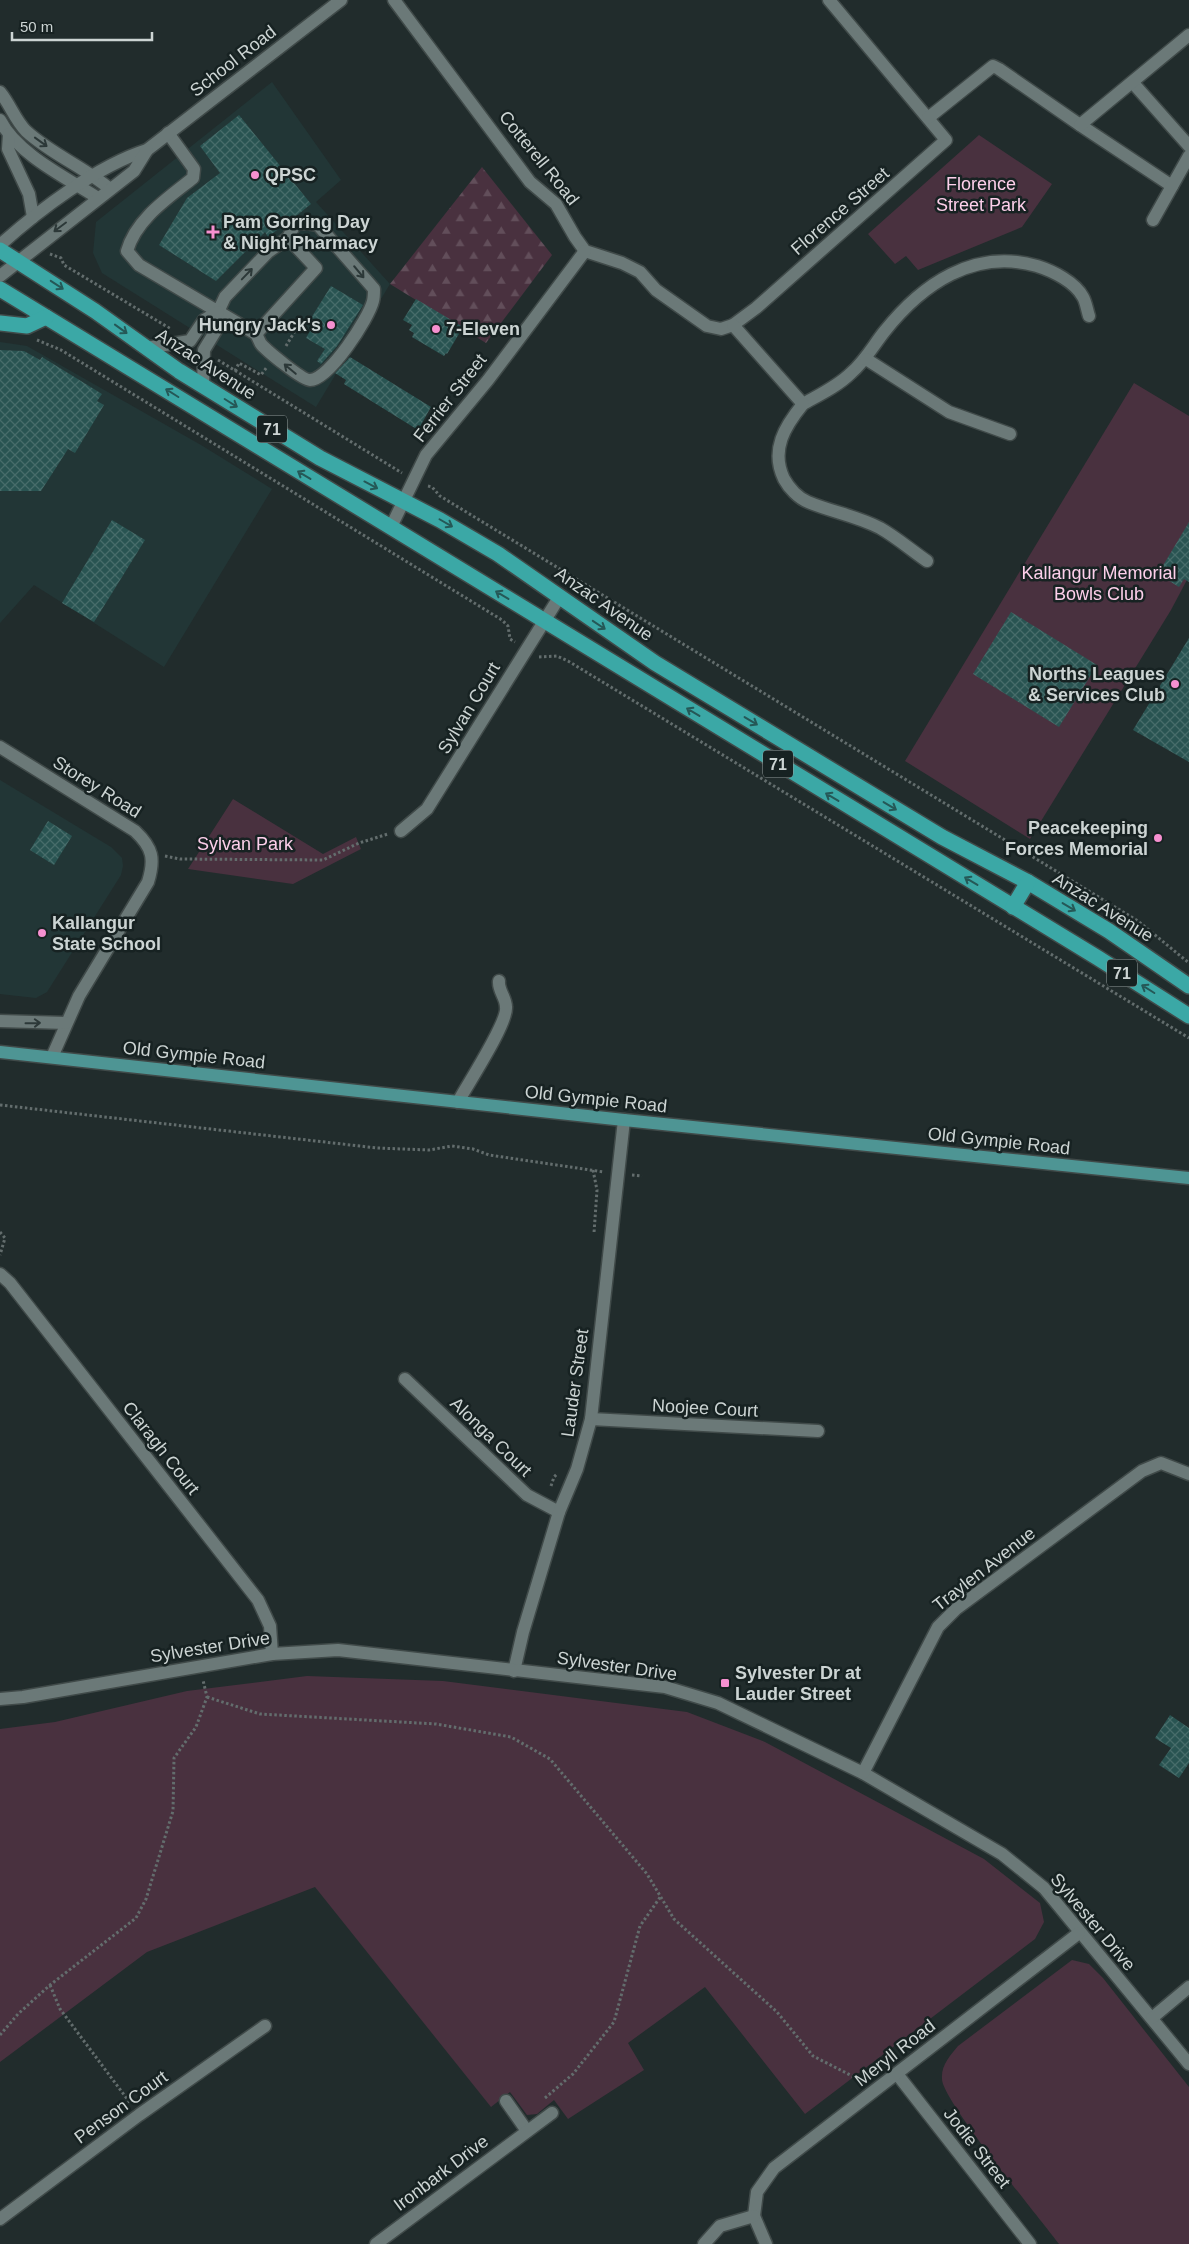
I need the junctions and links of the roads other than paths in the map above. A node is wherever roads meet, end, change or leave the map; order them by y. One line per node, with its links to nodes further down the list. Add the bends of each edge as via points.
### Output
1 (340, 0): 10 (street, School Road)
2 (394, 0): 25 (street, Cotterell Road, via 530,182 556,204)
3 (829, 0): 7 (street)
4 (1189, 35): 5 (street)
5 (1133, 82): 9 (street); 12 (street)
6 (0, 92): 15 (street, one-way to 15, via 32,136)
7 (928, 118): 9 (street, via 993,66); 33 (street, Florence Street, via 946,140)
8 (0, 120): 11 (street)
9 (1080, 126): 17 (street)
10 (168, 133): 13 (street, School Road); 29 (street, via 194,169 193,178 152,212 131,237 127,250 139,265)
11 (9, 134): 16 (street); 20 (street, via 8,149 28,194)
12 (1189, 146)
13 (147, 150): 15 (street, School Road, via 124,157); 18 (street, School Road, via 134,171)
14 (1189, 156): 17 (street)
15 (94, 175): 16 (street, School Road); 18 (street)
16 (79, 185): 19 (street); 20 (street, School Road)
17 (1172, 186): 21 (street)
18 (110, 188): 19 (street, School Road)
19 (98, 198): 26 (street, School Road, one-way to 26)
20 (33, 218): 23 (street, School Road)
21 (1153, 220)
22 (288, 238): 29 (street, one-way to 22, via 225,297 268,252); 34 (street, via 316,268); 34 (street, one-way to 34, via 295,224 307,222 318,225 374,289 373,302 356,334 332,367 312,380 306,380 285,365)
23 (0, 245)
24 (0, 250): 26 (highway, Anzac Avenue / 71)
25 (585, 251): 33 (street, via 640,272 656,290 707,326 721,329); 40 (street, Ferrier Street, via 488,380 426,455)
26 (18, 261): 27 (street, School Road); 35 (highway, Anzac Avenue / 71, one-way to 35, via 95,310)
27 (0, 276)
28 (0, 289): 31 (highway, 71)
29 (218, 312): 34 (street); 35 (street, via 204,320 190,341); 37 (street, via 218,327 204,350)
30 (1089, 316): 36 (street, via 1083,297 1069,282 1048,269 1000,260 970,265 945,276 920,295 884,332)
31 (46, 317): 32 (highway, via 27,326); 41 (highway, 71, one-way to 31)
32 (0, 324)
33 (733, 325): 38 (street)
34 (256, 334)
35 (146, 348): 37 (highway, Anzac Avenue / 71)
36 (866, 359): 38 (street, via 850,375); 39 (street, via 949,412)
37 (203, 386): 40 (highway, Anzac Avenue / 71, one-way to 40, via 320,458)
38 (804, 404): 42 (street, via 788,422 778,447 779,469 789,488 807,502 881,528)
39 (1010, 434)
40 (402, 501): 41 (street, Ferrier Street); 43 (highway, Anzac Avenue / 71, one-way to 43, via 498,554)
41 (390, 527): 44 (highway, 71, one-way to 41)
42 (927, 561)
43 (560, 596): 44 (street, Sylvan Court); 47 (highway, Anzac Avenue / 71, one-way to 47, via 655,663 942,837)
44 (544, 620): 46 (street, Sylvan Court, via 428,809); 48 (highway, 71, one-way to 44)
45 (0, 747): 53 (street, Storey Road, via 135,831 146,840 152,854 148,882)
46 (401, 831)
47 (1028, 882): 48 (highway); 50 (highway, Anzac Avenue / 71, one-way to 50, via 1109,931)
48 (1012, 907): 51 (highway, 71, one-way to 48)
49 (499, 981): 56 (street, via 498,989 506,1007 502,1022)
50 (1189, 986)
51 (1189, 1016)
52 (0, 1022): 53 (street, one-way to 53)
53 (66, 1023): 55 (street)
54 (0, 1052): 55 (main road, Old Gympie Road)
55 (52, 1057): 56 (main road, Old Gympie Road)
56 (458, 1102): 57 (main road, Old Gympie Road)
57 (624, 1120): 58 (main road, Old Gympie Road); 61 (street, Lauder Street)
58 (1189, 1178)
59 (0, 1274): 65 (street, Claragh Court, via 258,1600 270,1626)
60 (405, 1379): 64 (street, Alonga Court, via 527,1495)
61 (591, 1419): 62 (street, Noojee Court); 64 (street, Lauder Street, via 578,1470)
62 (818, 1431)
63 (1189, 1474): 68 (street, Traylen Avenue, via 1161,1463 1142,1471 956,1609 938,1627)
64 (559, 1512): 66 (street, Lauder Street)
65 (272, 1654): 66 (street, Sylvester Drive, via 338,1650); 67 (street, Sylvester Drive)
66 (514, 1670): 68 (street, Sylvester Drive, via 665,1687 718,1703)
67 (0, 1699)
68 (863, 1773): 69 (street, Sylvester Drive, via 1002,1854 1044,1888)
69 (1079, 1932): 71 (street, Sylvester Drive); 74 (street, Meryll Road)
70 (1189, 1987): 71 (street)
71 (1152, 2018): 73 (street, Sylvester Drive)
72 (265, 2026): 79 (street, Penson Court, via 139,2115)
73 (1189, 2064)
74 (897, 2074): 78 (street, Meryll Road, via 774,2168 757,2192); 83 (street, Jodie Street)
75 (506, 2101): 77 (street)
76 (552, 2113): 77 (street, Ironbark Drive)
77 (527, 2131): 80 (street, Ironbark Drive)
78 (754, 2216): 81 (street, via 720,2226); 82 (street)
79 (0, 2220)
80 (376, 2244)
81 (704, 2244)
82 (766, 2244)
83 (1030, 2244)

